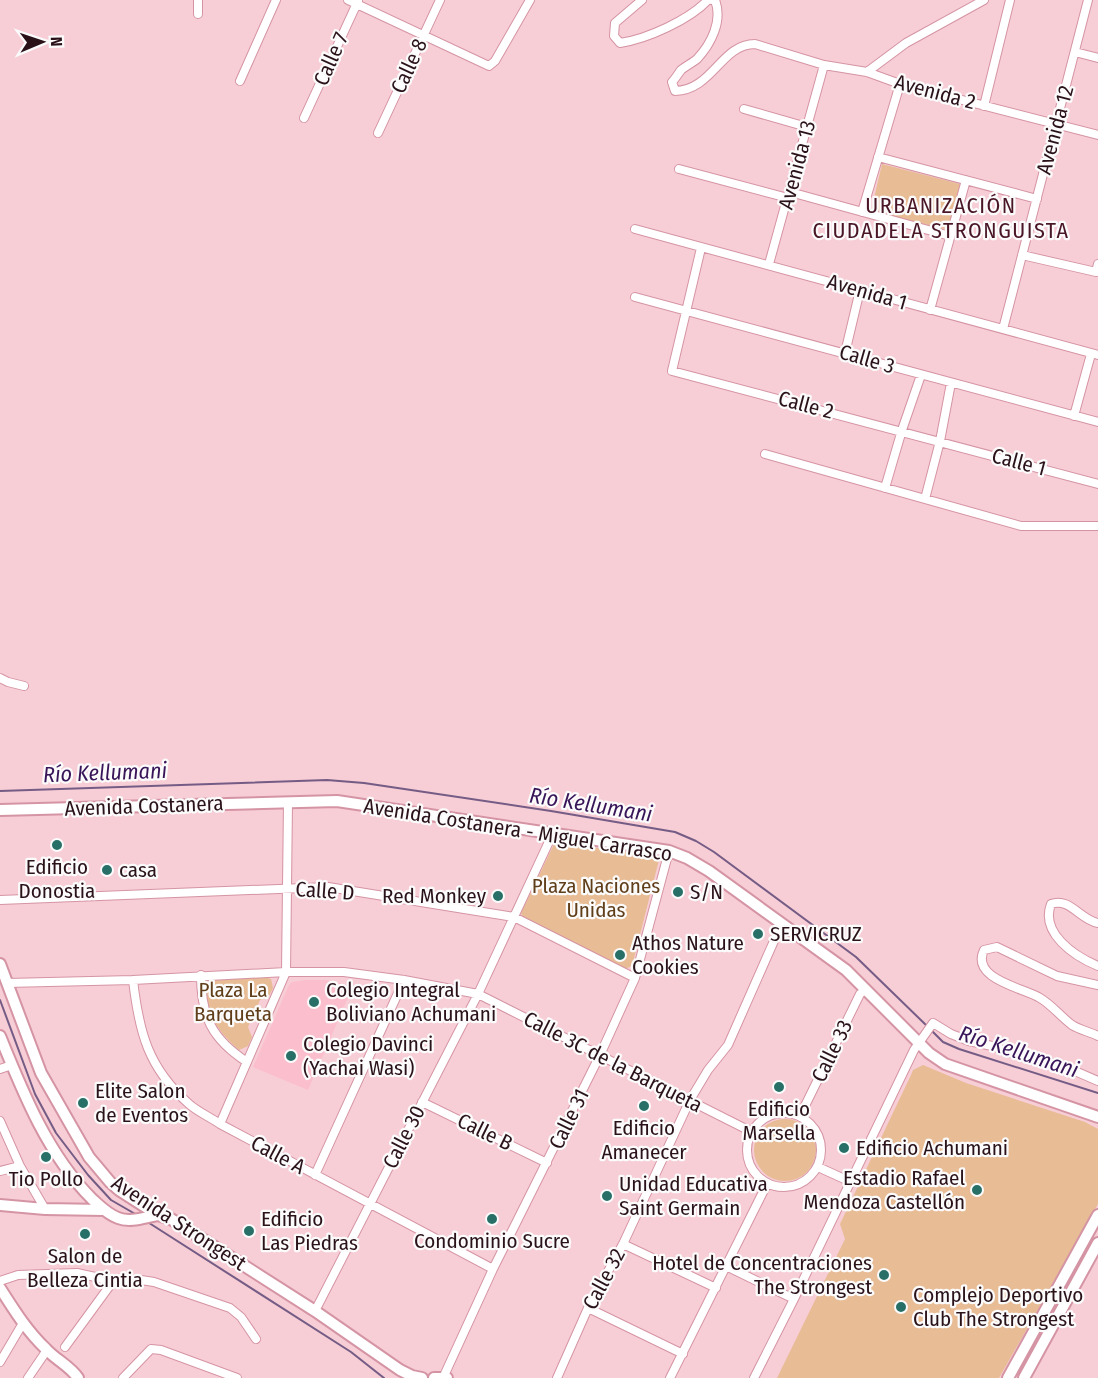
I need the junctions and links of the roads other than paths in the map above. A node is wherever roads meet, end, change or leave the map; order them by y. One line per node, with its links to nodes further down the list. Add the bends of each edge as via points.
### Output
1 (198, 0): 12 (street)
2 (276, 0): 18 (street)
3 (348, 0): 11 (street)
4 (440, 0): 13 (street, Calle 8)
5 (530, 0): 13 (street, via 489,66)
6 (642, 0): 7 (street, via 615,23 614,36 620,43 668,27)
7 (710, 0): 16 (street, Avenida 2, via 715,0 717,6 711,40 672,82 675,92 697,86 744,44)
8 (984, 0): 17 (street, via 906,43)
9 (1010, 0): 20 (street)
10 (1089, 0): 14 (street, Avenida 12)
11 (357, 2): 13 (street); 22 (street, Calle 7)
12 (198, 14)
13 (423, 36): 25 (street, Calle 8)
14 (1075, 52): 15 (street); 23 (street, Avenida 12)
15 (1098, 58)
16 (824, 65): 17 (street, Avenida 2); 24 (street, Avenida 13)
17 (867, 72): 19 (street, Avenida 2)
18 (240, 81)
19 (900, 84): 20 (street, Avenida 2); 27 (street)
20 (984, 106): 23 (street, Avenida 2)
21 (744, 109): 24 (street)
22 (304, 118)
23 (1057, 124): 26 (street, Avenida 2); 31 (street, Avenida 12)
24 (807, 127): 30 (street, Avenida 13)
25 (378, 133)
26 (1098, 135)
27 (878, 157): 29 (street); 32 (street)
28 (679, 169): 30 (street)
29 (966, 180): 31 (street); 34 (street)
30 (789, 195): 32 (street); 37 (street, Avenida 13)
31 (1037, 199): 36 (street, Avenida 12)
32 (862, 212): 34 (street)
33 (635, 229): 35 (street, Avenida 1)
34 (950, 236): 41 (street)
35 (702, 248): 37 (street, Avenida 1); 42 (street)
36 (1022, 255): 38 (street); 43 (street, Avenida 12)
37 (770, 264): 39 (street, Avenida 1)
38 (1097, 268)
39 (860, 290): 41 (street, Avenida 1); 44 (street)
40 (635, 297): 42 (street, Calle 3)
41 (930, 310): 43 (street, Avenida 1)
42 (686, 311): 44 (street, Calle 3); 50 (street, Calle 2, via 672,370)
43 (1003, 329): 45 (street, Avenida 1)
44 (844, 353): 46 (street, Calle 3)
45 (1095, 354): 48 (street)
46 (921, 375): 47 (street, Calle 3); 50 (street)
47 (951, 383): 48 (street, Calle 3); 51 (street)
48 (1074, 416): 49 (street, Calle 3)
49 (1098, 422)
50 (902, 430): 51 (street, Calle 2); 54 (street)
51 (940, 441): 53 (street, Calle 1); 55 (street)
52 (765, 454): 54 (street)
53 (1098, 484)
54 (885, 488): 55 (street)
55 (925, 499): 56 (street, via 1021,526)
56 (1098, 526)
57 (0, 678): 58 (street)
58 (24, 686)
59 (288, 802): 60 (street, Avenida Costanera); 61 (street, Avenida Costanera - Miguel Carrasco, via 337,801); 63 (street)
60 (0, 810)
61 (553, 833): 62 (street, Avenida Costanera - Miguel Carrasco); 65 (street, Calle 30)
62 (669, 851): 67 (street, Avenida Costanera - Miguel Carrasco, via 698,863); 72 (street, Calle 31)
63 (286, 888): 64 (street, Calle D); 65 (street, Calle D, via 328,887); 70 (street)
64 (0, 900)
65 (514, 917): 72 (street, Calle D); 78 (street, Calle 30)
66 (1098, 923): 69 (street, via 1057,901 1047,913 1057,938 1081,959)
67 (782, 925): 77 (street, Avenida Costanera - Miguel Carrasco); 87 (street, Calle 32, via 728,1045)
68 (0, 964): 75 (street, Avenida Strongest)
69 (1098, 966)
70 (286, 972): 71 (street, Calle 3C de la Barqueta); 74 (street, Calle 3C de la Barqueta, via 344,972); 83 (street)
71 (201, 975): 73 (street, Calle 3C de la Barqueta); 83 (street, via 206,1017 223,1043)
72 (635, 978): 82 (street, Calle 31)
73 (133, 980): 75 (street, Calle 3C de la Barqueta); 92 (street, Calle A, via 137,1016 147,1050 165,1080 190,1105)
74 (404, 980): 78 (street, Calle 3C de la Barqueta); 98 (street)
75 (7, 983): 106 (street, Avenida Strongest, via 41,1073 89,1157 110,1182)
76 (1098, 985): 80 (street, via 1057,976 997,947 984,950 981,956 989,973 1005,984 1040,998 1074,1027)
77 (866, 989): 81 (street, Avenida Costanera - Miguel Carrasco); 89 (street, Calle 33, via 860,994)
78 (478, 994): 82 (street, Calle 3C de la Barqueta); 88 (street, Calle 30)
79 (0, 1036): 84 (street)
80 (1098, 1036)
81 (921, 1038): 86 (street, via 933,1023 969,1041 1060,1065); 90 (street, Avenida Costanera - Miguel Carrasco, via 945,1064); 99 (street)
82 (600, 1055): 87 (street, Calle 3C de la Barqueta); 94 (street, Calle 31)
83 (247, 1062): 92 (street)
84 (12, 1065): 85 (street); 104 (street, via 42,1129 70,1173)
85 (0, 1069)
86 (1098, 1081)
87 (690, 1100): 93 (street, Calle 3C de la Barqueta); 109 (street, Calle 32)
88 (422, 1102): 94 (street, Calle B); 101 (street, Calle 30)
89 (800, 1116): 93 (street, via 769,1116); 96 (street, via 812,1125 822,1145)
90 (1098, 1117)
91 (0, 1121): 95 (street)
92 (220, 1124): 98 (street, Calle A)
93 (752, 1132): 100 (street, via 747,1155 757,1176)
94 (548, 1162): 111 (street, Calle 31)
95 (21, 1166): 97 (street); 103 (street)
96 (818, 1167): 99 (street); 100 (street, via 796,1186 778,1188)
97 (0, 1171)
98 (315, 1175): 101 (street, Calle A)
99 (850, 1182): 117 (street)
100 (766, 1184): 110 (street)
101 (371, 1203): 111 (street, Calle A); 120 (street, Calle 30)
102 (0, 1205): 103 (street)
103 (45, 1209): 104 (street)
104 (104, 1210): 106 (street, via 120,1219)
105 (1098, 1215): 107 (street)
106 (154, 1216): 120 (street, Avenida Strongest, via 171,1219)
107 (1095, 1229): 116 (street)
108 (1098, 1243): 118 (street)
109 (623, 1244): 115 (street); 119 (street, Calle 32)
110 (726, 1266): 115 (street); 117 (street)
111 (493, 1269): 135 (street, Calle 31)
112 (0, 1281): 113 (street, via 18,1275 78,1274)
113 (111, 1284): 123 (street, via 154,1282 230,1308); 125 (street)
114 (0, 1288): 121 (street)
115 (716, 1288): 127 (street)
116 (1055, 1292): 118 (street); 122 (street)
117 (795, 1299): 139 (street)
118 (1067, 1299): 124 (street)
119 (588, 1308): 127 (street); 137 (street, Calle 32)
120 (315, 1311): 133 (street, Avenida Strongest, via 400,1370)
121 (23, 1323): 126 (street); 128 (street)
122 (1033, 1333): 124 (street); 140 (street)
123 (256, 1340)
124 (1045, 1340): 141 (street)
125 (64, 1347)
126 (47, 1350): 129 (street); 130 (street)
127 (682, 1354): 138 (street)
128 (0, 1362)
129 (28, 1378)
130 (78, 1378)
131 (123, 1378): 132 (street, via 151,1349)
132 (237, 1378)
133 (422, 1378)
134 (434, 1378): 135 (street)
135 (443, 1378): 136 (street)
136 (447, 1378)
137 (557, 1378)
138 (670, 1378)
139 (754, 1378)
140 (1008, 1378)
141 (1024, 1378)

